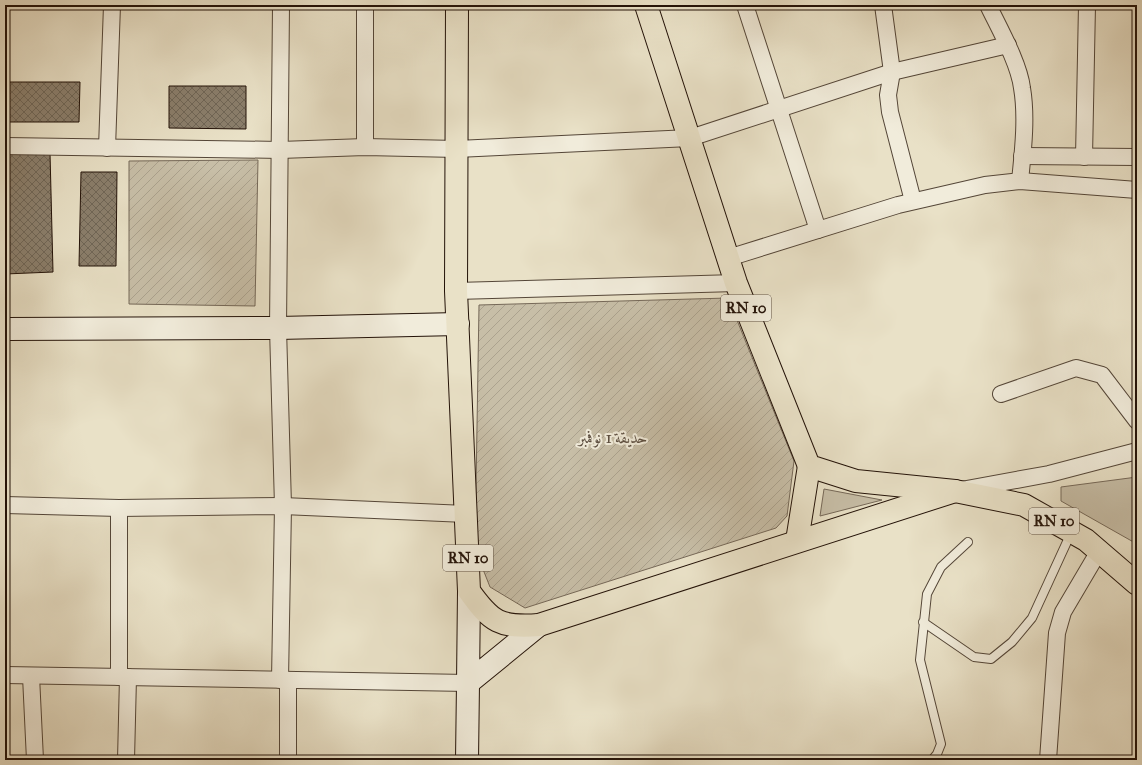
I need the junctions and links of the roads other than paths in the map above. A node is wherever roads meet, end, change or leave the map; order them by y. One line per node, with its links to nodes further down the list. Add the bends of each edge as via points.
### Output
1 (112, 5): 16 (street)
2 (282, 5): 18 (street)
3 (366, 5): 15 (street)
4 (457, 5): 17 (main road, RN 10)
5 (646, 5): 13 (main road, RN 10)
6 (745, 5): 12 (street)
7 (883, 5): 11 (street)
8 (988, 5): 10 (street)
9 (1087, 5): 20 (street)
10 (1008, 46): 11 (street); 19 (street, via 1022,86 1024,101)
11 (892, 72): 12 (street); 24 (street, via 888,95 890,112)
12 (778, 109): 13 (street); 25 (street)
13 (690, 138): 17 (street); 26 (main road, RN 10)
14 (5, 146): 16 (street)
15 (365, 147): 17 (street); 18 (street)
16 (107, 148): 18 (street)
17 (457, 149): 28 (main road, RN 10)
18 (280, 150): 30 (street)
19 (1022, 156): 20 (street); 22 (street)
20 (1084, 157): 21 (street)
21 (1137, 157)
22 (1020, 180): 23 (street); 24 (street)
23 (1137, 190)
24 (913, 201): 25 (street)
25 (818, 230): 26 (street)
26 (728, 258): 27 (main road, RN 10)
27 (736, 283): 28 (street); 35 (main road, RN 10)
28 (456, 291): 29 (main road, RN 10)
29 (458, 324): 30 (street); 40 (main road, RN 10)
30 (278, 328): 31 (street); 38 (street)
31 (5, 329)
32 (1001, 394): 33 (street, via 1076,368 1102,375)
33 (1137, 421)
34 (1137, 451): 36 (street, via 1049,474)
35 (809, 466): 36 (main road, RN 10, via 856,481); 42 (main road)
36 (954, 491): 41 (main road, RN 10, via 1024,505); 42 (main road, RN 10)
37 (5, 505): 39 (street)
38 (283, 506): 39 (street); 40 (street); 52 (street)
39 (119, 508): 51 (street)
40 (466, 514): 46 (main road, RN 10)
41 (1072, 531): 44 (main road, RN 10); 47 (lane, via 1032,618 1012,642 991,659 974,657)
42 (797, 541): 48 (main road, RN 10)
43 (968, 542): 47 (lane, via 941,567 927,594)
44 (1099, 551): 45 (main road, RN 10); 59 (street, via 1063,612 1057,633)
45 (1137, 584)
46 (469, 591): 48 (main road, RN 10, via 485,613 500,622 516,627); 53 (street)
47 (923, 622): 58 (lane, via 920,660 941,744)
48 (539, 625): 53 (street)
49 (5, 675): 50 (street)
50 (31, 676): 51 (street); 54 (street)
51 (123, 677): 52 (street); 55 (street)
52 (284, 680): 53 (street); 56 (street)
53 (468, 683): 57 (street)
54 (35, 760)
55 (126, 760)
56 (288, 760)
57 (467, 760)
58 (932, 760)
59 (1048, 760)

